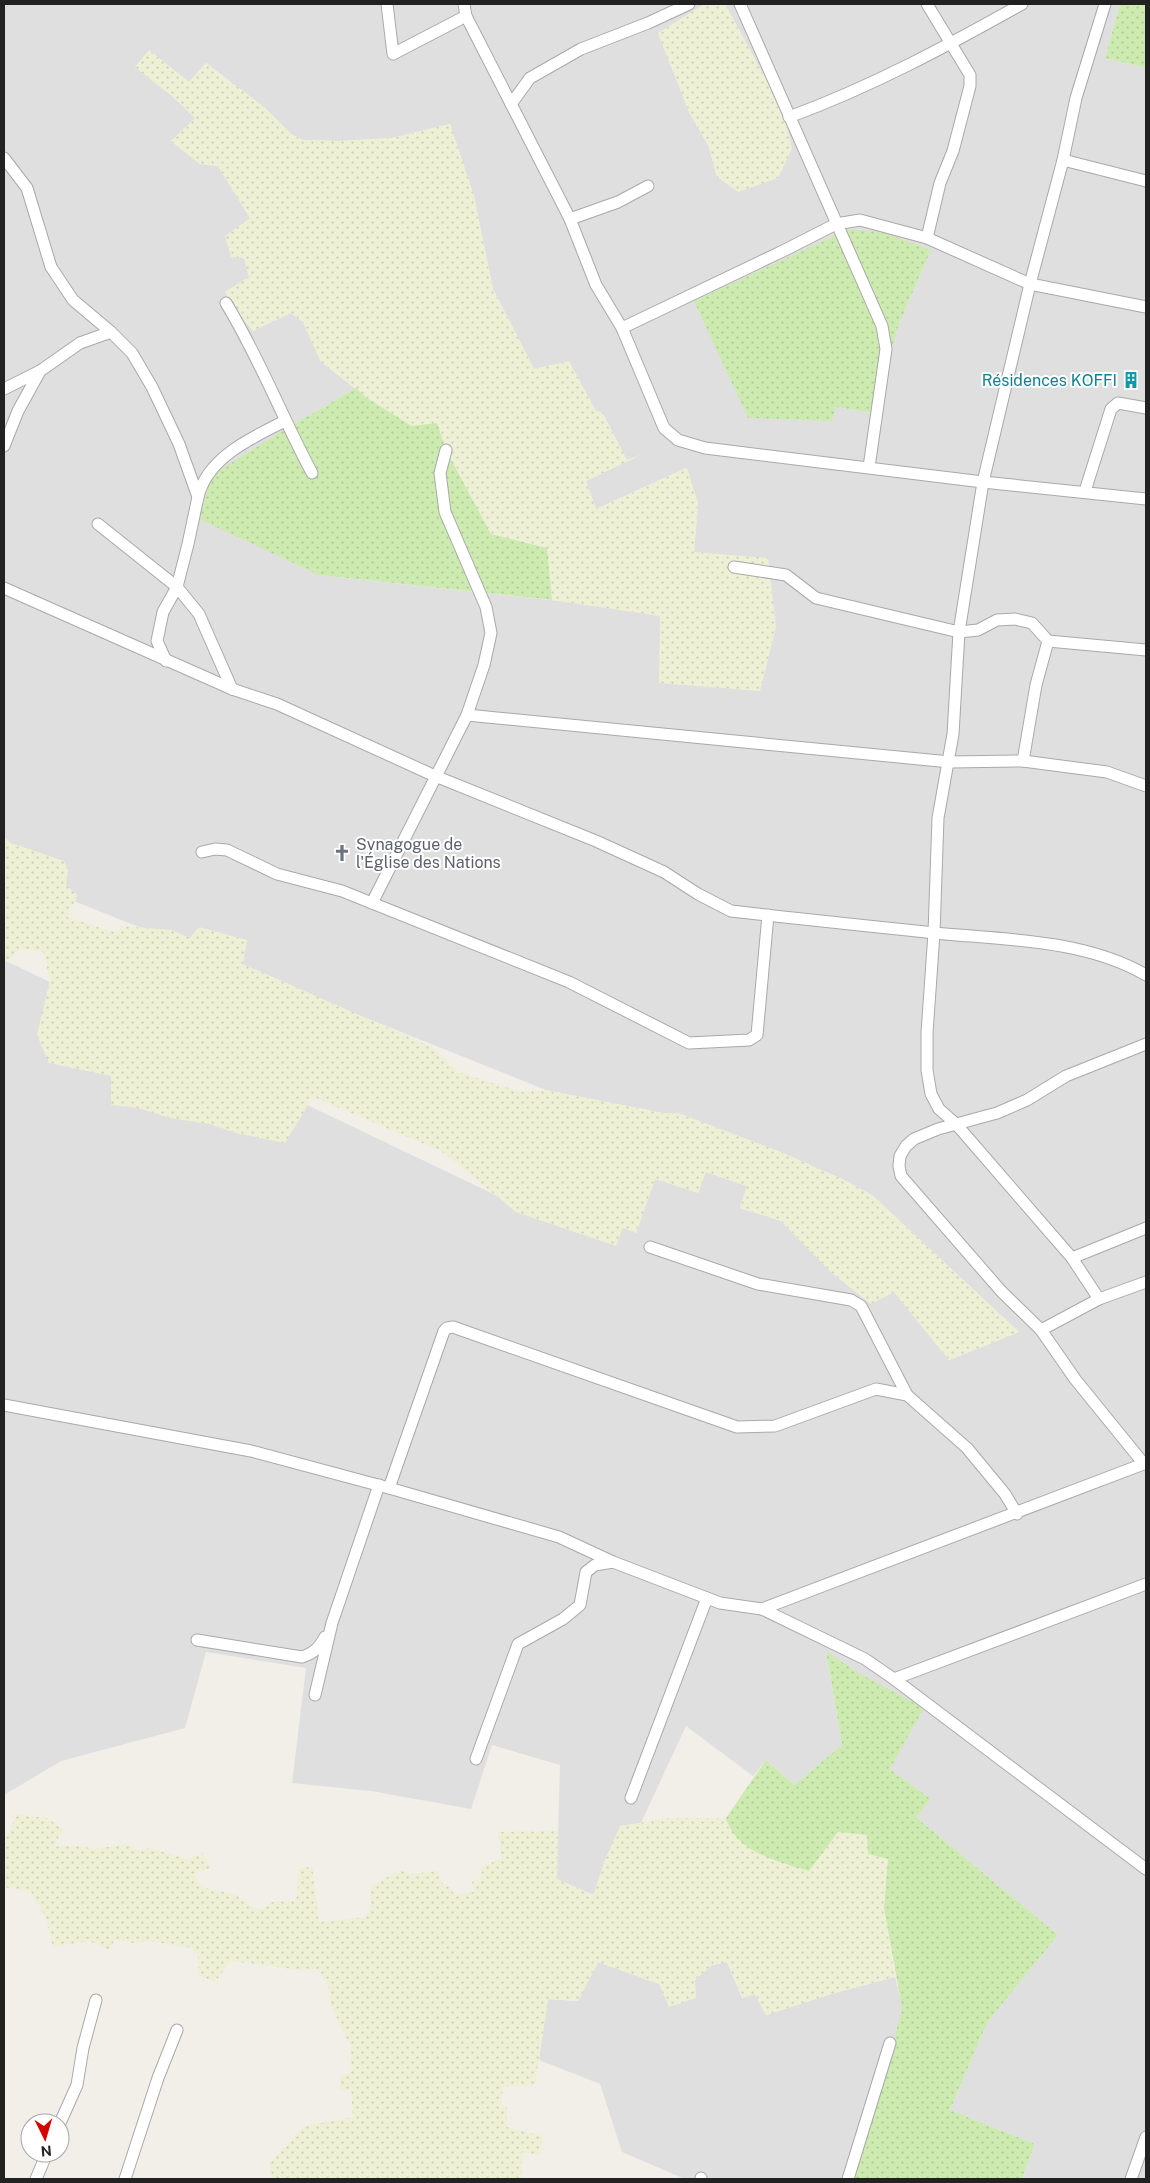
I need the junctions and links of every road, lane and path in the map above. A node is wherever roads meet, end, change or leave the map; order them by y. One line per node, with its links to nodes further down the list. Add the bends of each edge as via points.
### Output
1 (387, 4): 8 (street, via 393,54)
2 (464, 4): 8 (street)
3 (689, 4): 10 (street, via 581,49 538,73 530,78)
4 (740, 4): 11 (street)
5 (927, 4): 9 (street)
6 (1022, 4): 9 (street)
7 (1105, 4): 13 (street, via 1076,98)
8 (466, 16): 10 (street)
9 (950, 44): 11 (street, via 833,100); 18 (street, via 970,75 970,86)
10 (511, 104): 16 (street)
11 (789, 117): 17 (street)
12 (4, 158): 23 (street, via 27,188 51,267 73,300)
13 (1063, 160): 14 (street); 19 (street)
14 (1146, 181)
15 (648, 186): 16 (street, via 618,202)
16 (570, 220): 22 (street, via 589,270)
17 (836, 224): 18 (street, via 860,220); 22 (street); 30 (street, via 882,326 886,349)
18 (927, 238): 19 (street)
19 (1030, 284): 21 (street); 32 (street)
20 (226, 303): 27 (street, via 245,334)
21 (1146, 307)
22 (622, 328): 30 (street, via 664,428 678,440 705,448)
23 (111, 332): 24 (street, via 80,343); 34 (street, via 132,353 152,387 179,444)
24 (40, 370): 25 (street); 28 (street)
25 (4, 389)
26 (1146, 408): 33 (street, via 1118,403 1110,408)
27 (285, 421): 31 (street); 34 (street, via 215,464 201,482)
28 (4, 446)
29 (446, 450): 45 (street, via 440,473 445,512 486,607 491,633)
30 (869, 467): 32 (street)
31 (312, 473)
32 (983, 482): 33 (street); 40 (street)
33 (1085, 491): 35 (street)
34 (198, 497): 38 (street)
35 (1146, 499)
36 (98, 524): 38 (street)
37 (734, 567): 40 (street, via 786,575 816,598)
38 (177, 587): 43 (street, via 163,612 158,641); 44 (street, via 199,614)
39 (4, 588): 43 (street)
40 (959, 632): 41 (street, via 978,630 997,620 1015,619 1032,623); 47 (street)
41 (1048, 641): 42 (street); 46 (street, via 1036,685)
42 (1146, 650)
43 (166, 660): 44 (street)
44 (232, 689): 48 (street, via 277,704)
45 (467, 715): 47 (street); 48 (street)
46 (1023, 761): 47 (street); 49 (street, via 1107,772)
47 (950, 762): 53 (street, via 938,818)
48 (435, 776): 51 (street); 52 (street, via 664,872 731,911)
49 (1146, 786)
50 (202, 852): 51 (street, via 227,850 277,874 342,891)
51 (372, 903): 52 (street, via 569,982 688,1043 749,1040 757,1035)
52 (768, 915): 53 (street)
53 (934, 933): 54 (street, via 1044,943 1104,956); 56 (street, via 927,1070 931,1094 939,1109)
54 (1146, 975)
55 (1146, 1044): 56 (street, via 1066,1076 1027,1100 997,1113)
56 (956, 1124): 59 (street); 62 (street, via 925,1133 906,1146 900,1156 901,1176 1001,1291)
57 (1146, 1228): 59 (street)
58 (650, 1247): 63 (street, via 758,1284 851,1300 861,1306)
59 (1072, 1258): 61 (street)
60 (1146, 1282): 61 (street)
61 (1099, 1299): 62 (street)
62 (1041, 1330): 65 (street, via 1075,1380)
63 (907, 1395): 66 (street, via 876,1389 775,1426 737,1427 453,1327 447,1328); 67 (street, via 967,1448 1005,1494)
64 (4, 1405): 66 (street, via 251,1451)
65 (1145, 1464): 67 (street)
66 (384, 1487): 68 (street, via 559,1537); 72 (street)
67 (1017, 1514): 71 (street)
68 (613, 1562): 70 (street); 76 (street, via 595,1565 586,1572 580,1605 518,1644)
69 (1146, 1584): 74 (street)
70 (707, 1598): 71 (street); 77 (street)
71 (762, 1609): 74 (street, via 865,1659)
72 (332, 1623): 73 (street, via 319,1648 302,1657); 75 (street)
73 (197, 1640)
74 (894, 1679): 78 (street)
75 (315, 1695)
76 (476, 1759)
77 (632, 1798)
78 (1146, 1870)
79 (96, 2000): 82 (street, via 77,2086)
80 (177, 2030): 86 (street)
81 (890, 2042): 87 (street)
82 (65, 2113)
83 (1146, 2142): 88 (street)
84 (43, 2163): 85 (street)
85 (36, 2179)
86 (125, 2179)
87 (848, 2179)
88 (1131, 2179)

